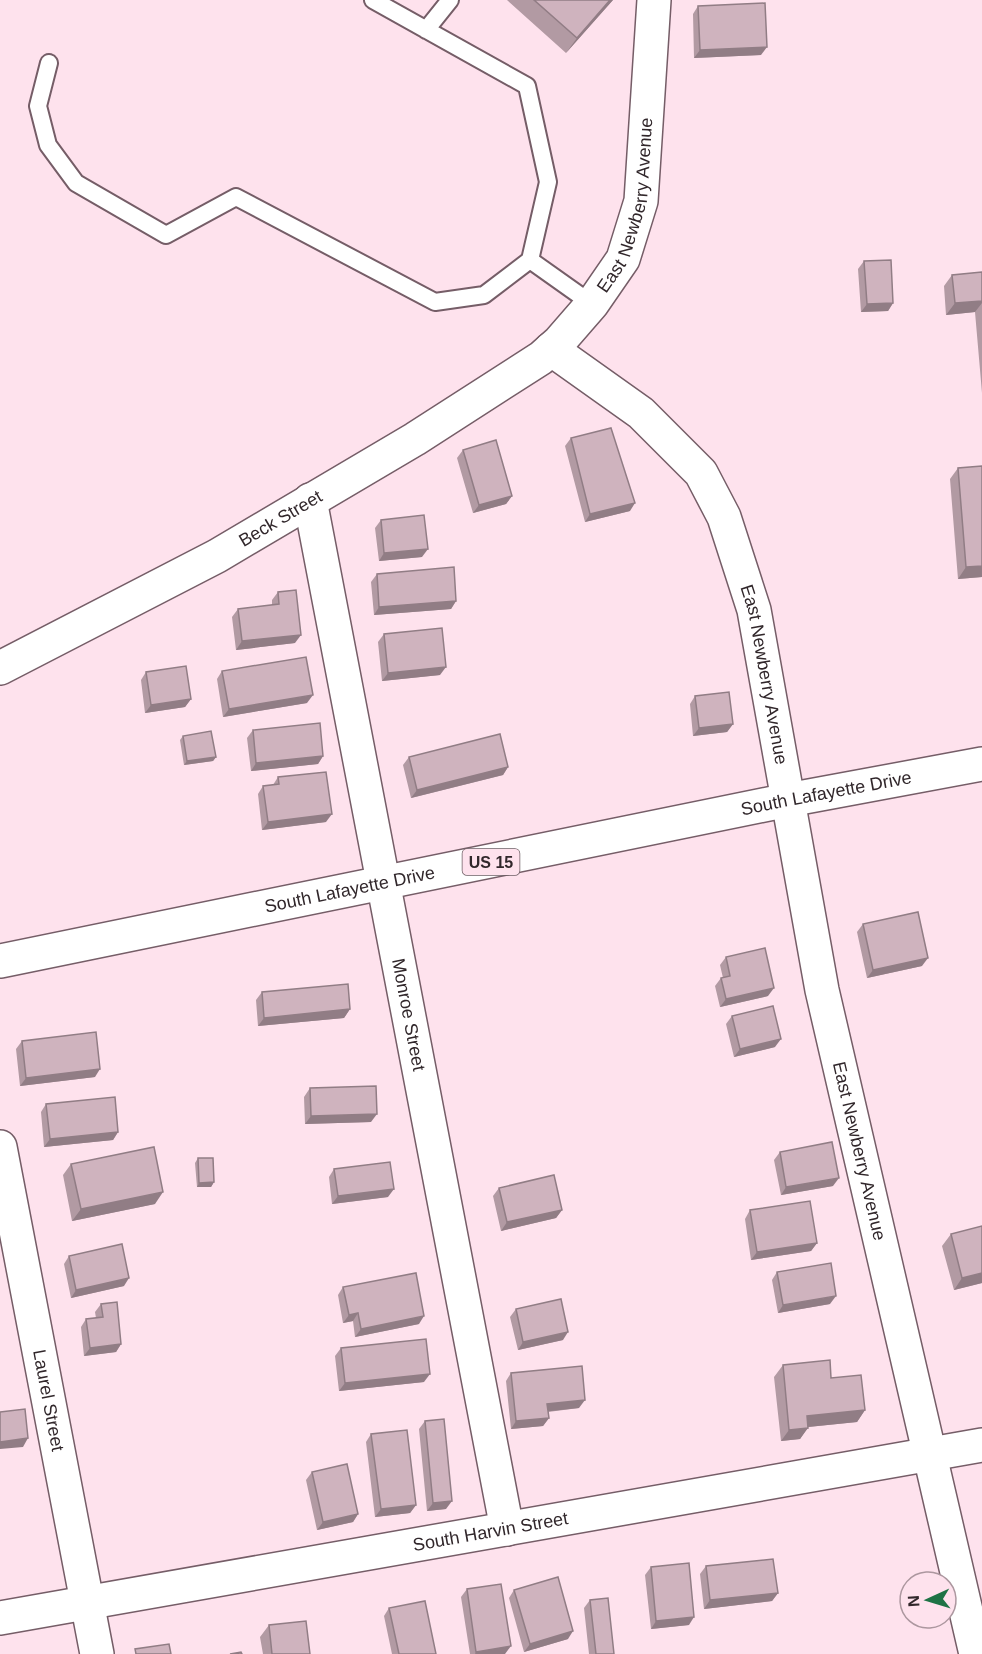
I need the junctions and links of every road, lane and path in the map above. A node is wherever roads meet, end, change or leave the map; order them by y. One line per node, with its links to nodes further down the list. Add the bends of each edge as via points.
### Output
1 (373, 0): 4 (lane)
2 (450, 0): 4 (lane)
3 (654, 0): 7 (street, East Newberry Avenue, via 641,201 623,259)
4 (426, 30): 6 (lane, via 527,87 548,182)
5 (49, 63): 6 (lane, via 38,106 48,145 76,183 166,235 236,197 435,302 484,295)
6 (530, 260): 7 (lane)
7 (592, 304): 8 (street, East Newberry Avenue)
8 (551, 349): 9 (street, Beck Street, via 496,389); 12 (street, East Newberry Avenue, via 641,413 701,473 714,496 754,610)
9 (310, 500): 10 (street, Beck Street, via 217,556); 13 (street, Monroe Street)
10 (0, 668)
11 (982, 764): 12 (street, South Lafayette Drive / US 15)
12 (788, 800): 13 (street, South Lafayette Drive / US 15); 17 (street, East Newberry Avenue, via 822,990)
13 (384, 884): 14 (street, South Lafayette Drive / US 15); 18 (street, Monroe Street)
14 (0, 961)
15 (0, 1147): 19 (street, Laurel Street)
16 (982, 1445): 17 (street, South Harvin Street)
17 (930, 1454): 18 (street, South Harvin Street); 22 (street, East Newberry Avenue)
18 (507, 1529): 19 (street, South Harvin Street)
19 (87, 1603): 20 (street, South Harvin Street); 21 (street, Laurel Street)
20 (0, 1618)
21 (97, 1654)
22 (976, 1654)

